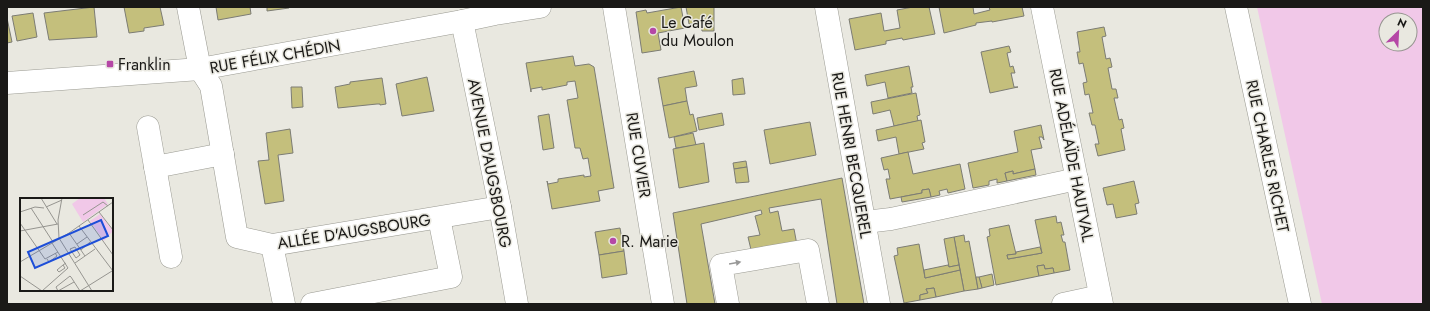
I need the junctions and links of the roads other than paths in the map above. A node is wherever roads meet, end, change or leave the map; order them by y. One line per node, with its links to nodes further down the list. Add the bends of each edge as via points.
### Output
1 (188, 7): 9 (street)
2 (540, 7): 7 (street, RUE FÉLIX CHÉDIN)
3 (614, 7): 24 (street, RUE CUVIER)
4 (826, 7): 17 (street, RUE HENRI BECQUEREL)
5 (1042, 7): 14 (street, RUE ADÉLAÏDE HAUTVAL)
6 (1236, 7): 29 (street, RUE CHARLES RICHET)
7 (495, 10): 8 (street, RUE FÉLIX CHÉDIN)
8 (462, 21): 9 (street, RUE FÉLIX CHÉDIN); 15 (street, AVENUE D'AUGSBOURG)
9 (200, 69): 10 (street, RUE FÉLIX CHÉDIN); 12 (street, ALLÉE D'AUGSBOURG, via 211,86)
10 (7, 83)
11 (148, 126): 13 (street)
12 (223, 154): 13 (street); 18 (street, ALLÉE D'AUGSBOURG, via 237,237)
13 (155, 167): 19 (street)
14 (1077, 179): 17 (street, via 891,219); 20 (street, RUE ADÉLAÏDE HAUTVAL)
15 (500, 207): 16 (street, ALLÉE D'AUGSBOURG); 23 (street, AVENUE D'AUGSBOURG)
16 (439, 218): 18 (street, ALLÉE D'AUGSBOURG); 22 (street, via 451,277)
17 (865, 222): 27 (street, RUE HENRI BECQUEREL)
18 (272, 245): 21 (street)
19 (171, 257)
20 (1101, 300): 28 (street)
21 (284, 304)
22 (312, 304)
23 (517, 304)
24 (663, 304)
25 (728, 304): 26 (street, one-way to 26, via 721,265 808,250)
26 (818, 304)
27 (879, 304)
28 (1063, 304)
29 (1300, 304)

